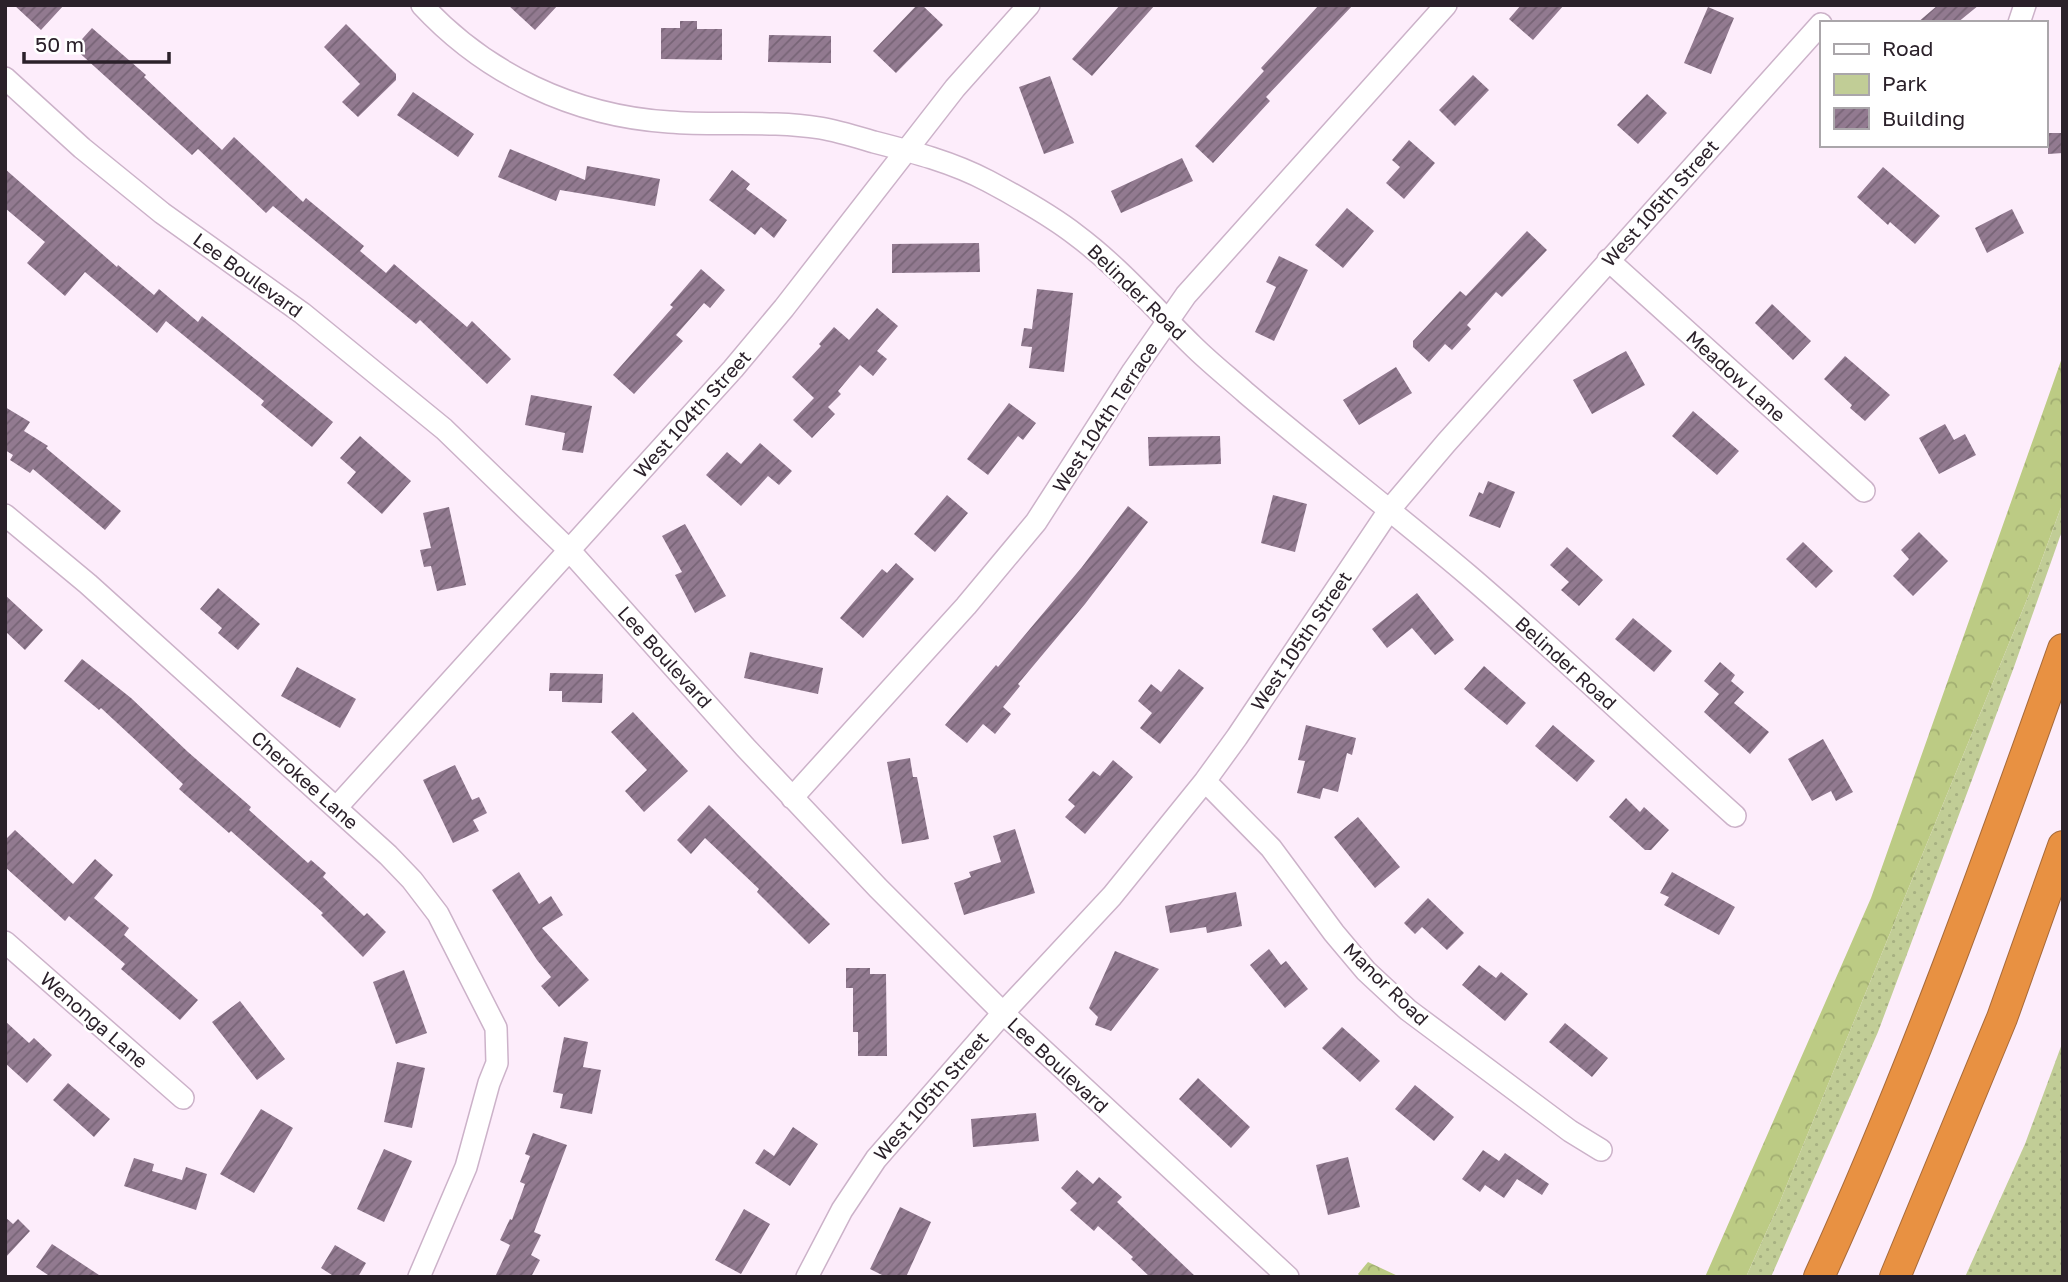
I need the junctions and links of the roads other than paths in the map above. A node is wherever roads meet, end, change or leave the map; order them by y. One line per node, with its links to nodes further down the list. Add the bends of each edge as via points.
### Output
1 (422, 5): 6 (street, Belinder Road, via 474,53 513,78 592,110 673,123 821,128)
2 (1029, 5): 6 (street, West 104th Street)
3 (1446, 5): 8 (street, West 104th Terrace)
4 (1820, 22): 7 (street, West 105th Street)
5 (5, 78): 12 (street, Lee Boulevard, via 162,213 302,313 444,429)
6 (905, 150): 8 (street, Belinder Road, via 948,163 1040,210 1110,263); 12 (street, West 104th Street, via 784,308)
7 (1608, 260): 9 (street, Meadow Lane); 10 (street, West 105th Street)
8 (1168, 320): 10 (street, Belinder Road, via 1248,395); 15 (street, West 104th Terrace, via 1037,522)
9 (1864, 491)
10 (1390, 509): 14 (street, West 105th Street); 17 (street, Belinder Road)
11 (5, 515): 16 (street, Cherokee Lane)
12 (570, 551): 15 (street, Lee Boulevard); 16 (street, West 104th Street)
13 (2063, 649): 26 (highway, via 1951,958)
14 (1205, 781): 20 (street, West 105th Street, via 1112,896); 22 (street, Manor Road, via 1271,848 1334,933 1408,1010)
15 (792, 798): 20 (street, Lee Boulevard)
16 (336, 808): 23 (street, Cherokee Lane, via 404,872 438,914 496,1028 497,1063 466,1167)
17 (1735, 816)
18 (2063, 846): 27 (highway, via 2002,1018)
19 (5, 942): 21 (street, Wenonga Lane)
20 (1003, 1013): 24 (street, West 105th Street, via 876,1159 842,1210); 25 (street, Lee Boulevard)
21 (183, 1098)
22 (1601, 1150)
23 (419, 1277)
24 (807, 1277)
25 (1288, 1277)
26 (1819, 1277)
27 (1895, 1277)

